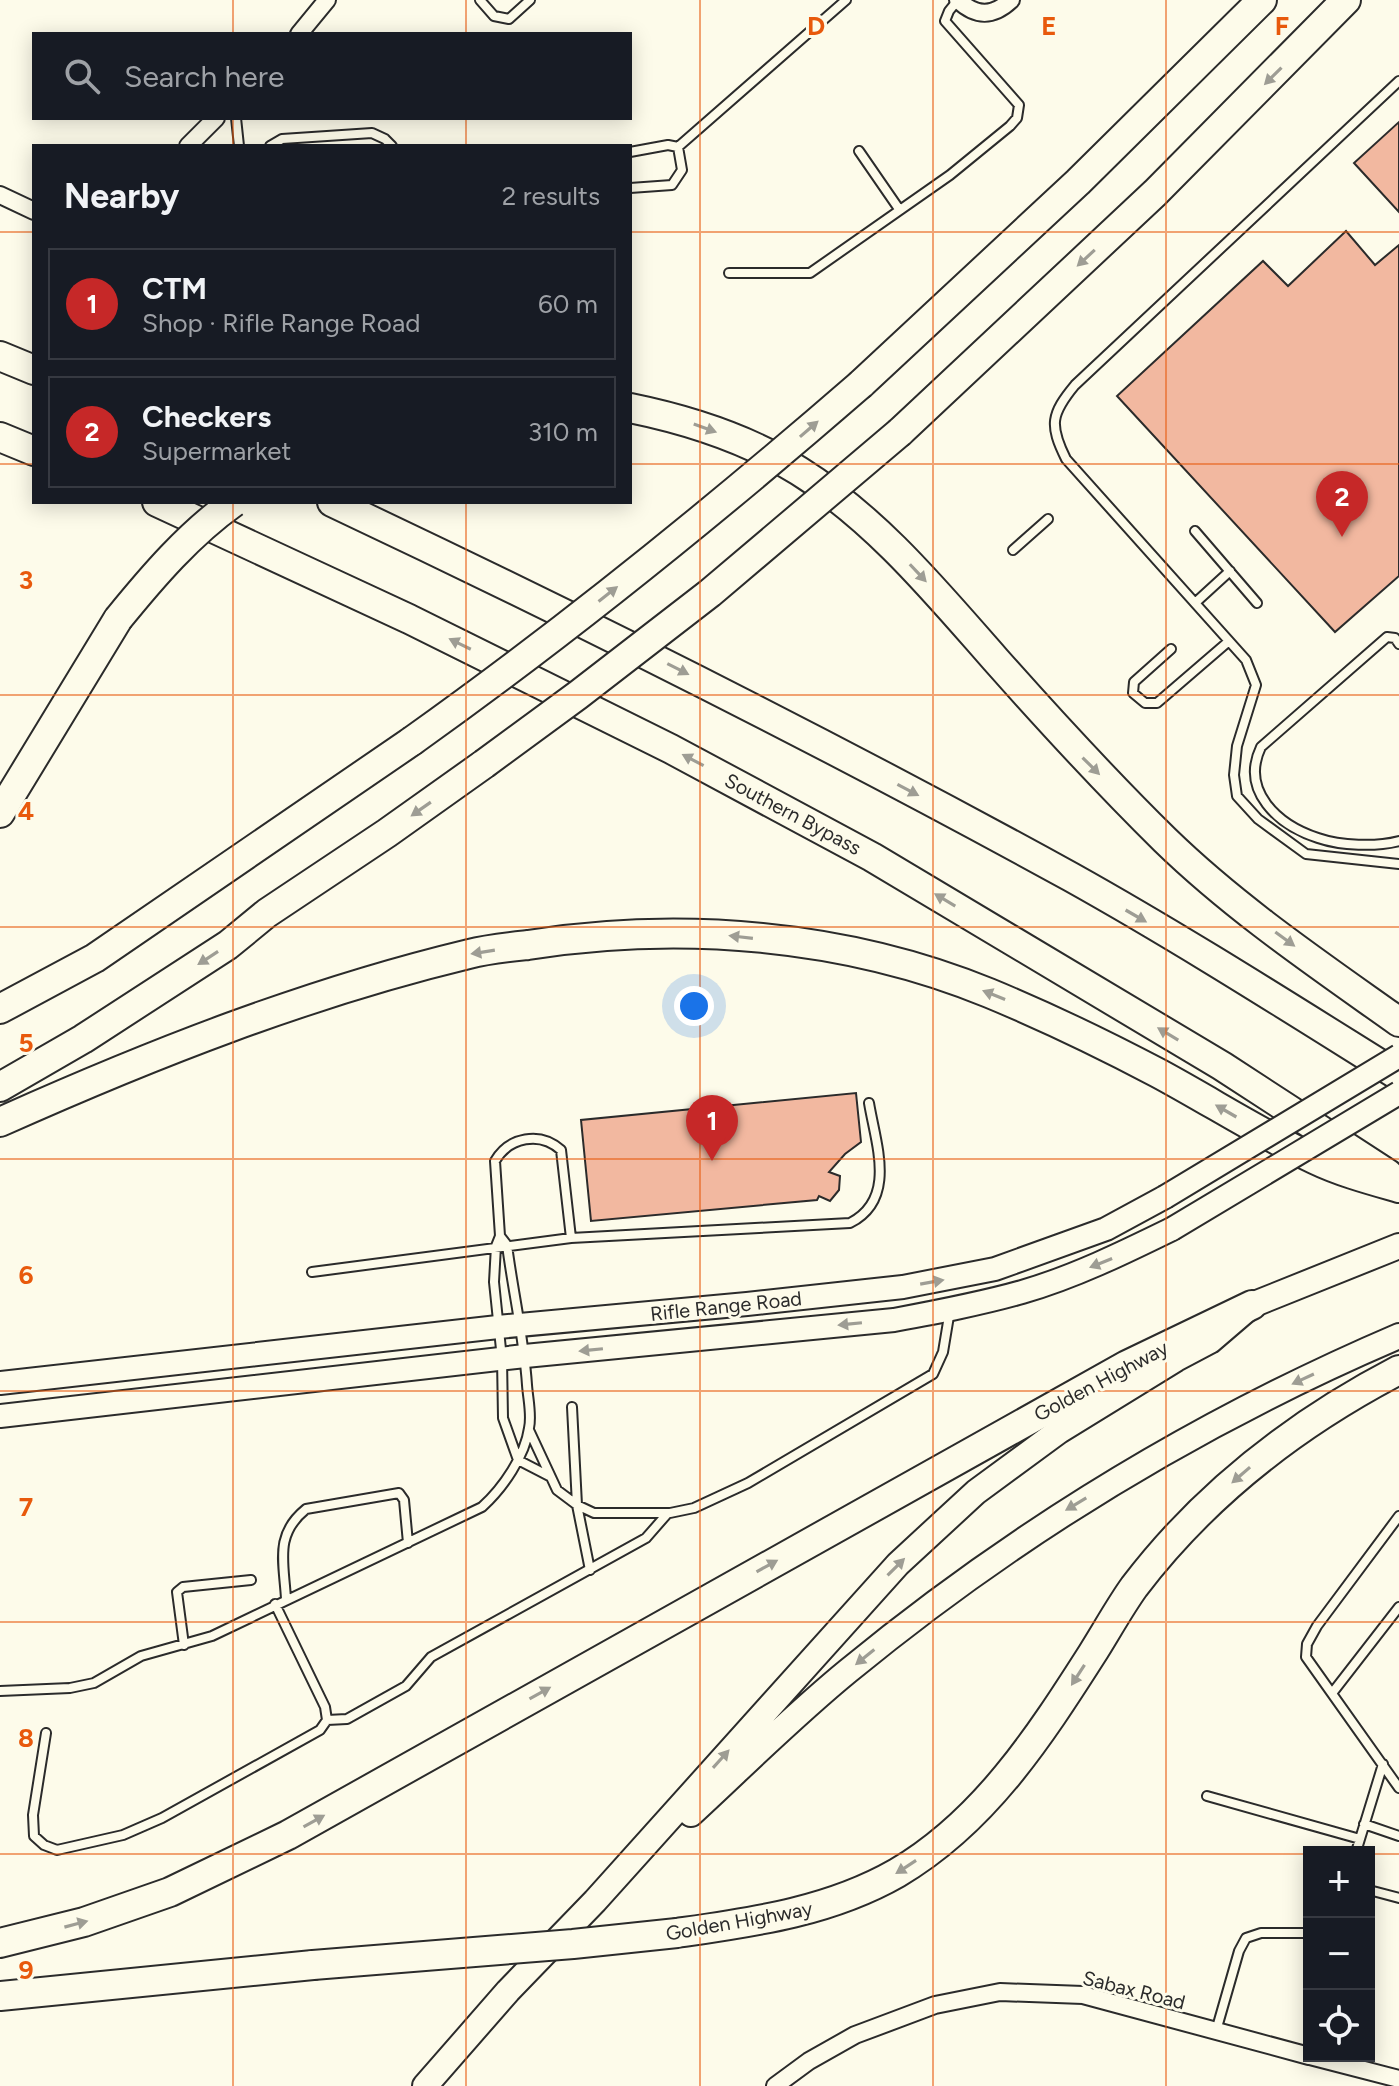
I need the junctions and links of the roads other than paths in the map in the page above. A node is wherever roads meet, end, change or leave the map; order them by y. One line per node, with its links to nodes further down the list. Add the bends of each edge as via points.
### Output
1 (327, 0): 12 (street)
2 (480, 0): 3 (lane, via 494,16 509,19)
3 (530, 0)
4 (846, 0): 21 (lane)
5 (958, 0): 6 (street, via 984,14); 26 (lane, via 945,21 1019,105 1017,118 950,175)
6 (1011, 0)
7 (1249, 0): 11 (highway)
8 (1262, 0): 11 (highway)
9 (1346, 0): 13 (highway)
10 (1366, 0): 13 (highway, via 1325,37)
11 (1236, 27): 49 (highway, one-way to 11, bridge, via 95,958 412,741 719,507 861,384)
12 (301, 32)
13 (1298, 51): 53 (highway, one-way to 53, bridge, via 900,432 710,593 484,764 228,945)
14 (1399, 81): 41 (lane, via 1057,406 1054,437 1066,459)
15 (214, 120): 17 (street)
16 (236, 120): 18 (lane)
17 (190, 144)
18 (239, 144)
19 (273, 144): 20 (lane, via 282,139 372,133)
20 (390, 144)
21 (678, 147): 23 (lane); 24 (lane, via 682,170 672,185)
22 (859, 151): 26 (lane)
23 (632, 152)
24 (632, 188)
25 (0, 195): 27 (street)
26 (899, 209): 28 (lane, via 810,273)
27 (32, 210)
28 (729, 273)
29 (0, 356): 30 (highway)
30 (32, 369)
31 (632, 408): 50 (highway, one-way to 50, via 702,426 753,447 798,470 861,518 1167,842 1253,916)
32 (0, 437): 33 (highway)
33 (32, 450)
34 (161, 504): 57 (highway, Southern Bypass, one-way to 34, via 1222,1066 872,857 616,721)
35 (232, 504): 46 (highway, bridge, via 190,538 118,619)
36 (336, 504): 52 (highway, one-way to 52, via 598,628 895,783 1073,879)
37 (1048, 519): 39 (lane)
38 (1195, 531): 40 (lane)
39 (1013, 550)
40 (1230, 571): 41 (lane); 42 (lane)
41 (1195, 603): 43 (lane)
42 (1257, 603)
43 (1229, 641): 45 (lane, via 1157,703 1145,703 1133,693 1134,682); 48 (lane, via 1246,660 1256,685 1237,746 1237,796 1258,819 1306,854)
44 (1399, 644): 47 (lane, via 1387,637 1261,747 1254,782 1262,799 1296,829 1320,839)
45 (1171, 649)
46 (0, 813)
47 (1399, 841)
48 (1399, 861)
49 (0, 1009)
50 (1399, 1022)
51 (1399, 1056): 67 (main road, Rifle Range Road, one-way to 51, bridge, via 903,1287 995,1269 1106,1229)
52 (1399, 1076)
53 (0, 1087)
54 (1399, 1093): 66 (main road, Rifle Range Road, one-way to 66, bridge, via 1172,1229 1109,1260 1023,1292)
55 (869, 1103): 60 (lane, via 880,1187 869,1211 850,1223)
56 (0, 1122): 58 (highway, one-way to 56, via 1317,1161 1112,1050 985,991 861,954 727,935 613,934 472,953 205,1035)
57 (1399, 1181)
58 (1399, 1188)
59 (500, 1236): 60 (lane, via 495,1161 502,1151 528,1138 543,1139 561,1150); 61 (lane); 62 (lane)
60 (571, 1238): 61 (lane)
61 (507, 1245): 62 (lane); 67 (lane)
62 (496, 1246): 64 (lane); 68 (lane)
63 (1399, 1246): 65 (main road, Golden Highway)
64 (312, 1272)
65 (1252, 1305): 102 (main road, one-way to 65, via 898,1564 976,1492 1059,1431 1210,1341); 104 (highway, Golden Highway, one-way to 65, via 84,1922 170,1892 288,1835 1127,1365)
66 (950, 1310): 70 (main road, Rifle Range Road, one-way to 70); 80 (lane, via 943,1352 933,1374 748,1483 694,1508)
67 (520, 1325): 68 (main road, Rifle Range Road); 70 (lane)
68 (498, 1327): 71 (lane); 73 (main road, Rifle Range Road)
69 (1399, 1336): 102 (main road, one-way to 102, via 1201,1431 1013,1545 845,1673)
70 (525, 1356): 71 (main road, Rifle Range Road); 76 (lane)
71 (502, 1359): 75 (main road, Rifle Range Road); 77 (lane, via 503,1418)
72 (1399, 1370): 105 (highway, Golden Highway, one-way to 105, bridge, via 1258,1460 1215,1498 1169,1543 1132,1590 1019,1762 971,1816 897,1873 834,1902 758,1922 677,1933)
73 (0, 1383)
74 (572, 1407): 79 (lane)
75 (6, 1418)
76 (529, 1430): 77 (lane); 78 (lane)
77 (518, 1460): 78 (lane); 82 (lane, via 482,1507)
78 (550, 1477): 79 (lane)
79 (577, 1505): 80 (lane, via 594,1513); 83 (lane)
80 (667, 1514): 83 (lane, via 646,1538)
81 (1399, 1516): 90 (lane, via 1307,1644 1306,1657)
82 (408, 1543): 85 (lane); 85 (lane, via 399,1493 306,1509 294,1518 283,1539)
83 (590, 1570): 91 (lane, via 431,1657 406,1686 347,1719)
84 (251, 1580): 88 (lane, via 177,1592)
85 (286, 1599): 86 (lane)
86 (275, 1604): 88 (lane); 91 (lane)
87 (1399, 1607): 90 (lane)
88 (184, 1645): 89 (lane, via 141,1656 94,1683)
89 (0, 1691)
90 (1333, 1692): 93 (lane)
91 (327, 1720): 92 (lane, via 320,1730 162,1818 104,1841 57,1850 34,1836)
92 (46, 1733)
93 (1383, 1764): 94 (lane); 96 (lane)
94 (1399, 1788)
95 (1207, 1796): 98 (lane)
96 (1364, 1824): 97 (lane); 98 (lane)
97 (1399, 1836)
98 (1360, 1839): 99 (lane)
99 (1358, 1846)
100 (1375, 1892): 101 (lane)
101 (1399, 1898)
102 (595, 1901): 110 (main road)
103 (1303, 1933): 106 (lane, via 1246,1938)
104 (0, 1943)
105 (0, 1996)
106 (1216, 2031): 107 (street, Sabax Road); 111 (street, Sabax Road, via 1083,1995 1000,1992 935,2005 855,2035)
107 (1303, 2054)
108 (1332, 2062): 109 (street, Sabax Road)
109 (1399, 2079)
110 (425, 2086)
111 (775, 2086)

